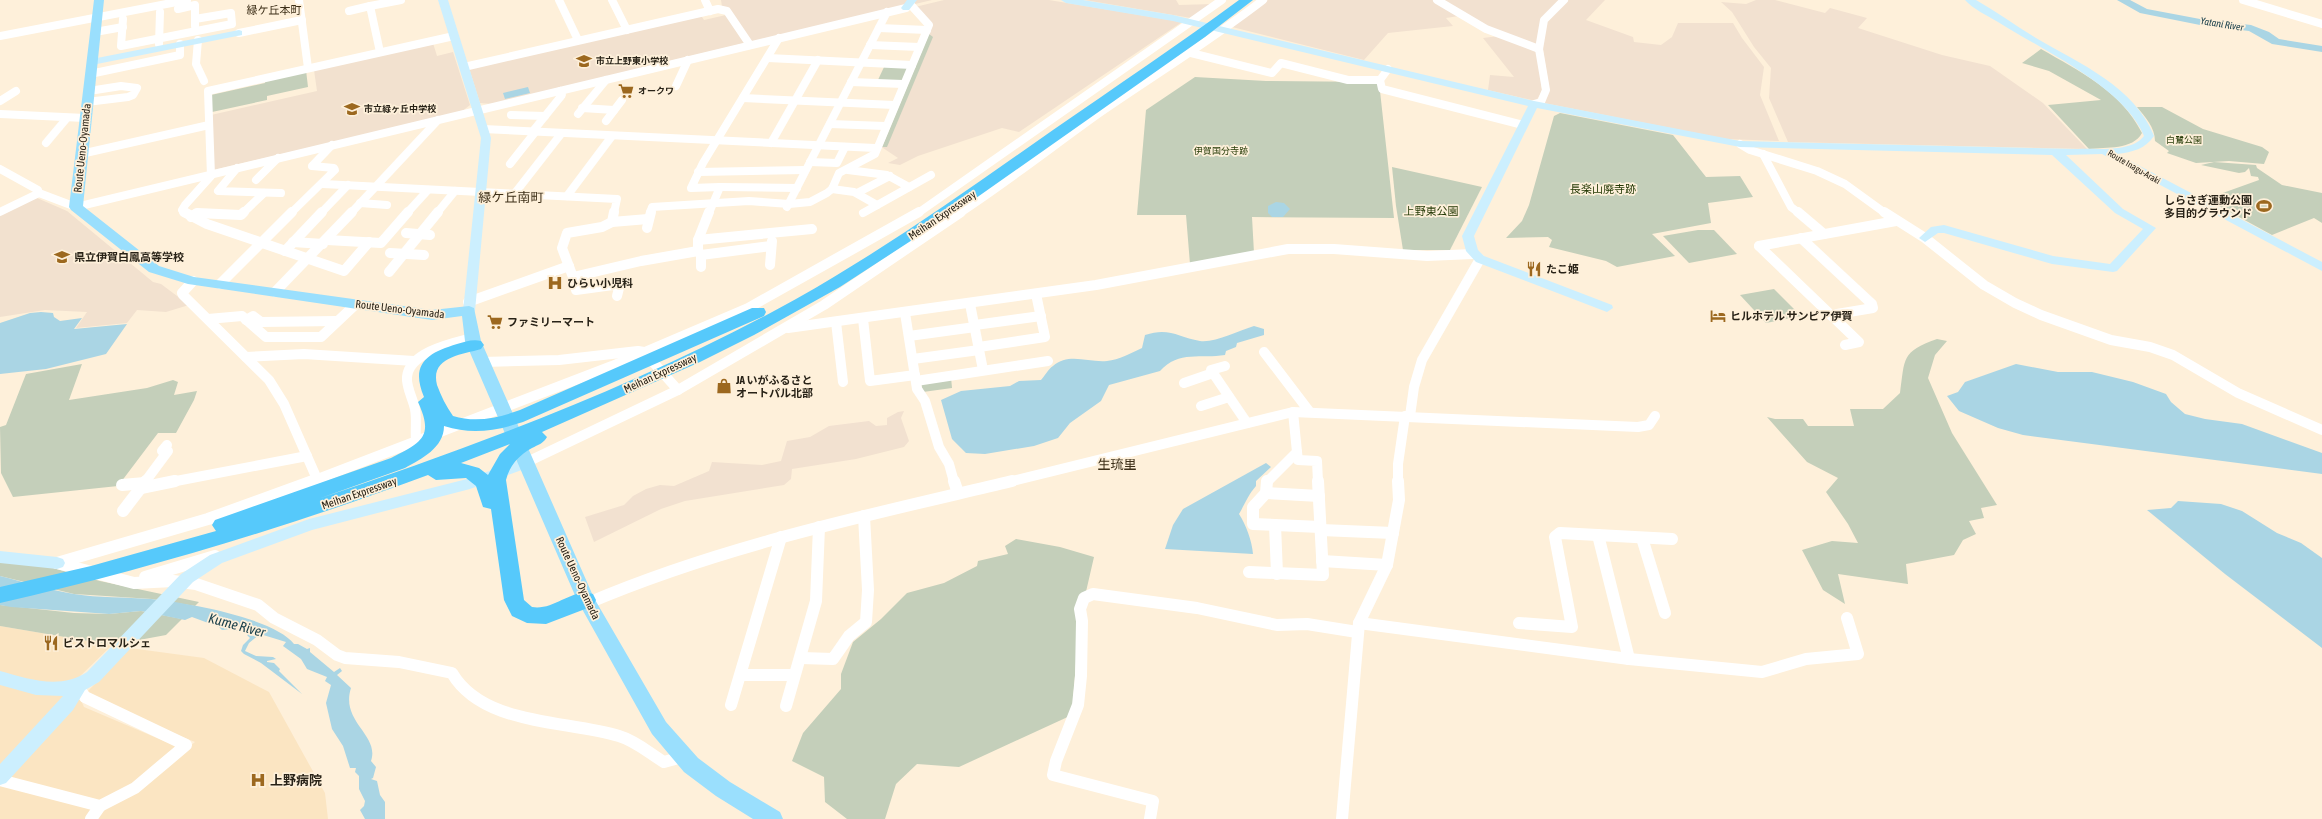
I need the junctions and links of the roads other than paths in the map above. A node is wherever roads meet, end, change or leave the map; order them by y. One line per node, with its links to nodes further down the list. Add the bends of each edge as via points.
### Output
1 (99, 0): 30 (main road, Route Ueno-Oyamada)
2 (184, 0): 30 (street)
3 (299, 0): 26 (street)
4 (401, 0): 19 (street)
5 (443, 0): 39 (street)
6 (559, 0): 41 (street)
7 (612, 0): 34 (street)
8 (705, 0): 21 (street)
9 (1066, 0): 31 (street)
10 (1222, 0): 31 (street)
11 (1237, 0): 27 (highway, Meihan Expressway)
12 (1247, 0): 27 (highway, Meihan Expressway)
13 (1263, 0): 27 (street)
14 (1438, 0): 47 (street, via 1462,16 1513,42)
15 (1564, 0): 47 (street, via 1544,20)
16 (1970, 0): 101 (street, Route Inagu-Araki, via 2104,84 2129,105 2148,132 2147,140 2130,149)
17 (2243, 0): 29 (street)
18 (910, 4): 23 (street); 35 (street, via 929,25)
19 (370, 6): 20 (street); 48 (street)
20 (349, 11)
21 (710, 11): 34 (street); 44 (street, via 727,11)
22 (160, 12): 24 (street, via 195,5); 28 (street); 42 (street)
23 (887, 12): 32 (street); 40 (street)
24 (195, 19): 38 (street); 38 (street, via 231,13 232,24)
25 (257, 19): 33 (street)
26 (302, 20): 33 (street); 57 (street)
27 (1221, 21): 31 (highway, Meihan Expressway); 31 (street); 49 (street); 58 (street)
28 (123, 23): 30 (street); 42 (street, via 121,46)
29 (2322, 24)
30 (95, 25): 37 (street); 53 (main road, Route Ueno-Oyamada)
31 (1198, 27): 151 (highway, Meihan Expressway); 174 (highway, Meihan Expressway, via 942,215); 199 (street, via 917,214 748,308)
32 (879, 28): 35 (street); 45 (street)
33 (257, 29): 36 (street)
34 (627, 30): 41 (street)
35 (927, 30): 46 (street)
36 (240, 33): 38 (street)
37 (0, 36)
38 (197, 36): 42 (street); 43 (street); 62 (street, via 196,64)
39 (454, 36): 48 (street); 56 (street)
40 (779, 38): 44 (street); 50 (street)
41 (578, 40): 56 (street)
42 (159, 43): 43 (street); 53 (street)
43 (180, 44): 59 (street, via 180,55)
44 (750, 45): 51 (street)
45 (870, 45): 46 (street); 54 (street)
46 (920, 47): 55 (street)
47 (1540, 49): 74 (street, via 1546,90 1541,102)
48 (380, 52): 57 (street)
49 (1191, 53): 61 (street, via 1272,73 1281,63 1348,80); 193 (street, via 1099,114 1011,179)
50 (768, 58): 52 (street); 69 (street)
51 (688, 60): 60 (street); 65 (street)
52 (818, 60): 54 (street); 72 (street)
53 (92, 62): 59 (main road, Route Ueno-Oyamada)
54 (861, 62): 55 (street); 63 (street)
55 (912, 65): 64 (street)
56 (464, 67): 77 (street)
57 (308, 68): 86 (street, via 208,90)
58 (1388, 69): 61 (street); 74 (street)
59 (90, 74): 68 (main road, Route Ueno-Oyamada)
60 (606, 80): 67 (street); 76 (street, via 580,111)
61 (1380, 80): 87 (street, via 1382,89)
62 (204, 81)
63 (851, 82): 64 (street); 73 (street)
64 (903, 84): 75 (street)
65 (676, 86)
66 (16, 91): 71 (street)
67 (560, 91): 77 (street); 80 (street, via 562,95)
68 (88, 96): 68 (street, via 118,86 137,88 133,95 128,97); 82 (main road, Route Ueno-Oyamada)
69 (743, 98): 72 (street); 93 (street)
70 (622, 100): 76 (street)
71 (0, 101)
72 (794, 101): 73 (street); 95 (street)
73 (841, 103): 75 (street); 85 (street)
74 (1534, 104): 87 (street); 96 (street)
75 (894, 105): 88 (street)
76 (614, 110): 84 (street)
77 (477, 111): 83 (street); 89 (street)
78 (0, 114): 81 (street)
79 (511, 114): 80 (street)
80 (545, 116): 90 (street)
81 (67, 118): 82 (street); 94 (street)
82 (85, 118): 103 (main road, Route Ueno-Oyamada)
83 (438, 120): 98 (street); 120 (street)
84 (606, 121)
85 (830, 124): 88 (street); 97 (street)
86 (209, 125): 103 (street); 114 (street)
87 (1523, 125): 166 (street, via 1468,236)
88 (885, 126): 100 (street)
89 (483, 128): 90 (street); 128 (street, via 485,150)
90 (535, 131): 91 (street); 107 (street)
91 (562, 134): 92 (street); 132 (street)
92 (612, 136): 93 (street); 134 (street)
93 (716, 141): 95 (street); 113 (street)
94 (46, 143)
95 (771, 143): 97 (street)
96 (1740, 144): 102 (street); 104 (street)
97 (818, 145): 99 (street); 106 (street)
98 (332, 146): 105 (street); 118 (street, via 312,166 334,168)
99 (845, 147): 100 (street); 106 (street, via 837,163)
100 (875, 148): 112 (street, via 875,154)
101 (2104, 151): 102 (street); 171 (street, Route Inagu-Araki)
102 (2056, 152): 154 (street, via 2119,211 2150,228 2113,268 2052,260 1944,229 1935,230)
103 (81, 154): 140 (main road, Route Ueno-Oyamada)
104 (1763, 154): 145 (street, via 1838,180); 152 (street, via 1791,207)
105 (278, 158): 108 (street); 117 (street)
106 (810, 162): 111 (street)
107 (510, 164)
108 (237, 168): 114 (street); 130 (street, via 218,191)
109 (0, 169): 129 (street, via 38,190)
110 (763, 169): 111 (street); 113 (street); 121 (street)
111 (805, 170): 124 (street)
112 (848, 170): 116 (street); 125 (street, via 839,173)
113 (698, 172): 122 (street, via 691,188)
114 (210, 175): 140 (street); 144 (street, via 182,210)
115 (931, 175): 123 (street)
116 (890, 176): 123 (street); 133 (street)
117 (256, 180)
118 (323, 184): 119 (street); 156 (street)
119 (348, 185): 120 (street); 157 (street)
120 (376, 186): 126 (street); 137 (street)
121 (756, 186): 122 (street); 124 (street); 136 (street)
122 (720, 187): 135 (street)
123 (910, 187): 139 (street)
124 (797, 188): 141 (street)
125 (832, 189): 133 (street); 141 (street, via 810,202)
126 (428, 190): 127 (street); 159 (street, via 381,243)
127 (455, 191): 128 (street); 150 (street)
128 (482, 192): 132 (street); 182 (street, via 480,235)
129 (39, 193): 140 (street); 142 (street)
130 (264, 193): 131 (street); 144 (street, via 241,215 197,213)
131 (281, 193)
132 (515, 193): 134 (street)
133 (857, 193): 139 (street)
134 (567, 196): 146 (street, via 617,199)
135 (713, 202): 136 (street); 146 (street, via 652,207 648,224); 155 (street)
136 (749, 202): 141 (street)
137 (360, 203): 138 (street); 158 (street)
138 (387, 205)
139 (877, 205): 143 (street)
140 (76, 207): 175 (main road, Route Ueno-Oyamada, via 154,269)
141 (787, 207)
142 (0, 212)
143 (864, 213)
144 (191, 217): 156 (street)
145 (1896, 221): 152 (street); 154 (street)
146 (612, 222): 169 (street, via 606,226 576,229 567,233 562,248)
147 (812, 229): 149 (street)
148 (406, 233): 150 (street)
149 (774, 233): 155 (street); 160 (street)
150 (426, 234): 164 (street)
151 (900, 234): 195 (highway, via 780,301 726,327 503,422 473,426 447,420 432,396 425,378 426,369 437,358); 242 (highway, Meihan Expressway, via 752,320 608,388 433,458)
152 (1824, 234): 153 (street)
153 (1802, 238): 185 (street, via 1872,304 1873,308); 185 (street, via 1759,246)
154 (1925, 238): 220 (street, via 1984,285 2015,303 2111,340 2150,347 2173,355 2238,393)
155 (698, 240): 163 (street)
156 (261, 242): 161 (street); 176 (street)
157 (293, 242): 158 (street); 161 (street)
158 (325, 242): 159 (street); 167 (street)
159 (369, 242): 167 (street, via 344,271)
160 (771, 246): 163 (street); 168 (street)
161 (285, 250): 167 (street)
162 (390, 253): 164 (street)
163 (699, 253): 170 (street); 173 (street, via 641,261)
164 (405, 254): 165 (street); 172 (street)
165 (424, 255)
166 (1477, 257): 178 (street, via 1407,256 1312,247 1288,249); 183 (street); 217 (street, via 1424,356)
167 (309, 259): 177 (street)
168 (770, 265)
169 (569, 266): 173 (street); 182 (street)
170 (701, 267)
171 (2322, 267)
172 (389, 272)
173 (573, 277): 179 (street, via 576,290 620,284)
174 (841, 279): 242 (highway, Meihan Expressway, via 702,353 557,419 401,478); 253 (highway, via 759,332 640,393 524,444 502,462 496,480 516,608 523,614 535,617)
175 (193, 281): 176 (main road, Route Ueno-Oyamada); 188 (street, via 182,292)
176 (220, 284): 177 (main road, Route Ueno-Oyamada)
177 (276, 292): 180 (main road, Route Ueno-Oyamada)
178 (1036, 294): 181 (street); 186 (street)
179 (617, 296)
180 (356, 304): 182 (main road, Route Ueno-Oyamada, via 432,315); 190 (street)
181 (970, 304): 184 (street); 192 (street)
182 (469, 306): 195 (main road, Route Ueno-Oyamada)
183 (1607, 308)
184 (905, 313): 187 (street); 194 (street)
185 (1831, 315): 196 (street, via 1859,342)
186 (1040, 316): 192 (street); 197 (street, via 1045,337)
187 (863, 318): 191 (street); 208 (street, via 870,381)
188 (208, 319): 189 (street, via 242,316); 200 (street)
189 (246, 320): 190 (street, via 253,316 261,322); 190 (street, via 266,337 321,337)
190 (337, 321)
191 (836, 322): 193 (street); 209 (street)
192 (975, 326): 194 (street); 197 (street)
193 (785, 328): 211 (street)
194 (909, 336): 201 (street)
195 (473, 341): 202 (street, via 436,349); 204 (main road, Route Ueno-Oyamada); 242 (highway, via 436,354 421,364 418,370 418,382 435,424 432,438 421,450 398,463)
196 (1844, 345)
197 (979, 348): 201 (street); 206 (street)
198 (1264, 352): 215 (street)
199 (646, 354): 204 (street, via 630,351 553,361); 211 (street); 214 (street)
200 (246, 357): 202 (street, via 304,354); 224 (street, via 277,392)
201 (913, 359): 208 (street)
202 (414, 361): 221 (street, via 407,376 416,414)
203 (1048, 361): 206 (street)
204 (482, 362): 214 (main road, Route Ueno-Oyamada)
205 (1224, 366): 207 (street, via 1211,370)
206 (983, 370): 208 (street)
207 (1213, 373): 210 (street); 212 (street)
208 (915, 378): 229 (street)
209 (843, 382)
210 (1184, 383)
211 (676, 387): 225 (street, via 605,427)
212 (1229, 397): 213 (street); 219 (street)
213 (1201, 406)
214 (503, 411): 221 (street); 225 (main road, Route Ueno-Oyamada)
215 (1309, 411): 216 (street); 217 (street)
216 (1293, 412): 219 (street); 223 (street)
217 (1408, 416): 218 (street, via 1638,427 1649,425); 237 (street, via 1398,464 1399,500)
218 (1655, 416)
219 (1247, 423): 229 (street)
220 (2322, 430)
221 (418, 439): 226 (street)
222 (167, 445): 228 (street, via 162,451 168,451)
223 (1297, 452): 230 (street, via 1266,480); 231 (street, via 1298,460 1317,461)
224 (307, 456): 226 (street); 228 (street)
225 (524, 459): 243 (street, via 506,471 470,484 309,525); 253 (main road, Route Ueno-Oyamada)
226 (317, 479): 246 (street, via 208,519)
227 (122, 485): 228 (street)
228 (143, 486): 232 (street)
229 (958, 493): 233 (street)
230 (1266, 494): 231 (street); 234 (street, via 1253,507 1253,524)
231 (1319, 496): 236 (street)
232 (123, 512)
233 (864, 516): 235 (street); 258 (street, via 868,590 866,622 849,636 833,659)
234 (1275, 525): 236 (street); 250 (street)
235 (819, 527): 239 (street); 258 (street, via 816,601)
236 (1320, 528): 237 (street); 245 (street)
237 (1393, 533): 247 (street)
238 (1598, 535): 240 (street); 256 (street, via 1560,533 1555,537 1572,627); 259 (street)
239 (781, 537): 253 (street, via 680,568); 260 (street)
240 (1642, 538): 241 (street); 254 (street)
241 (1672, 540)
242 (182, 546): 248 (highway, Meihan Expressway); 252 (highway, Meihan Expressway, via 137,563); 253 (highway, via 225,540 430,474 448,470 468,471 481,476 488,491 504,598 511,619 519,624 541,624 566,615)
243 (239, 550): 248 (street, via 153,576); 263 (street, via 216,559 187,578 93,677)
244 (0, 557): 246 (street)
245 (1322, 561): 247 (street); 250 (street, via 1323,575)
246 (57, 563): 248 (street)
247 (1386, 564): 257 (street, via 1383,577)
248 (106, 570): 251 (highway, Meihan Expressway); 266 (street, via 134,583 174,581 196,584 258,605 274,618 345,658 399,662 452,673 463,689 482,702 565,726 584,727 621,736 636,742 664,762)
249 (1249, 572): 250 (street)
250 (1276, 574)
251 (0, 586)
252 (0, 595)
253 (587, 602): 266 (main road, Route Ueno-Oyamada, via 659,728)
254 (1665, 613)
255 (1847, 618): 259 (street, via 1858,654 1806,659 1762,672)
256 (1519, 623)
257 (1358, 628): 259 (street); 272 (street, via 1278,624 1197,608 1093,594 1084,598 1080,609 1082,622 1078,702 1066,741 1052,769 1053,775 1154,801); 273 (street)
258 (801, 658): 261 (street)
259 (1629, 660)
260 (741, 675): 261 (street); 264 (street)
261 (794, 675): 265 (street)
262 (0, 678): 263 (street, via 54,690)
263 (78, 687): 267 (street, via 67,705); 269 (street, via 85,697 186,745 129,792 112,803)
264 (731, 705)
265 (786, 706)
266 (681, 754): 271 (main road, Route Ueno-Oyamada, via 691,766 723,790)
267 (0, 777)
268 (0, 780): 269 (street)
269 (100, 806): 270 (street)
270 (91, 819)
271 (772, 819)
272 (1150, 819)
273 (1342, 819)

